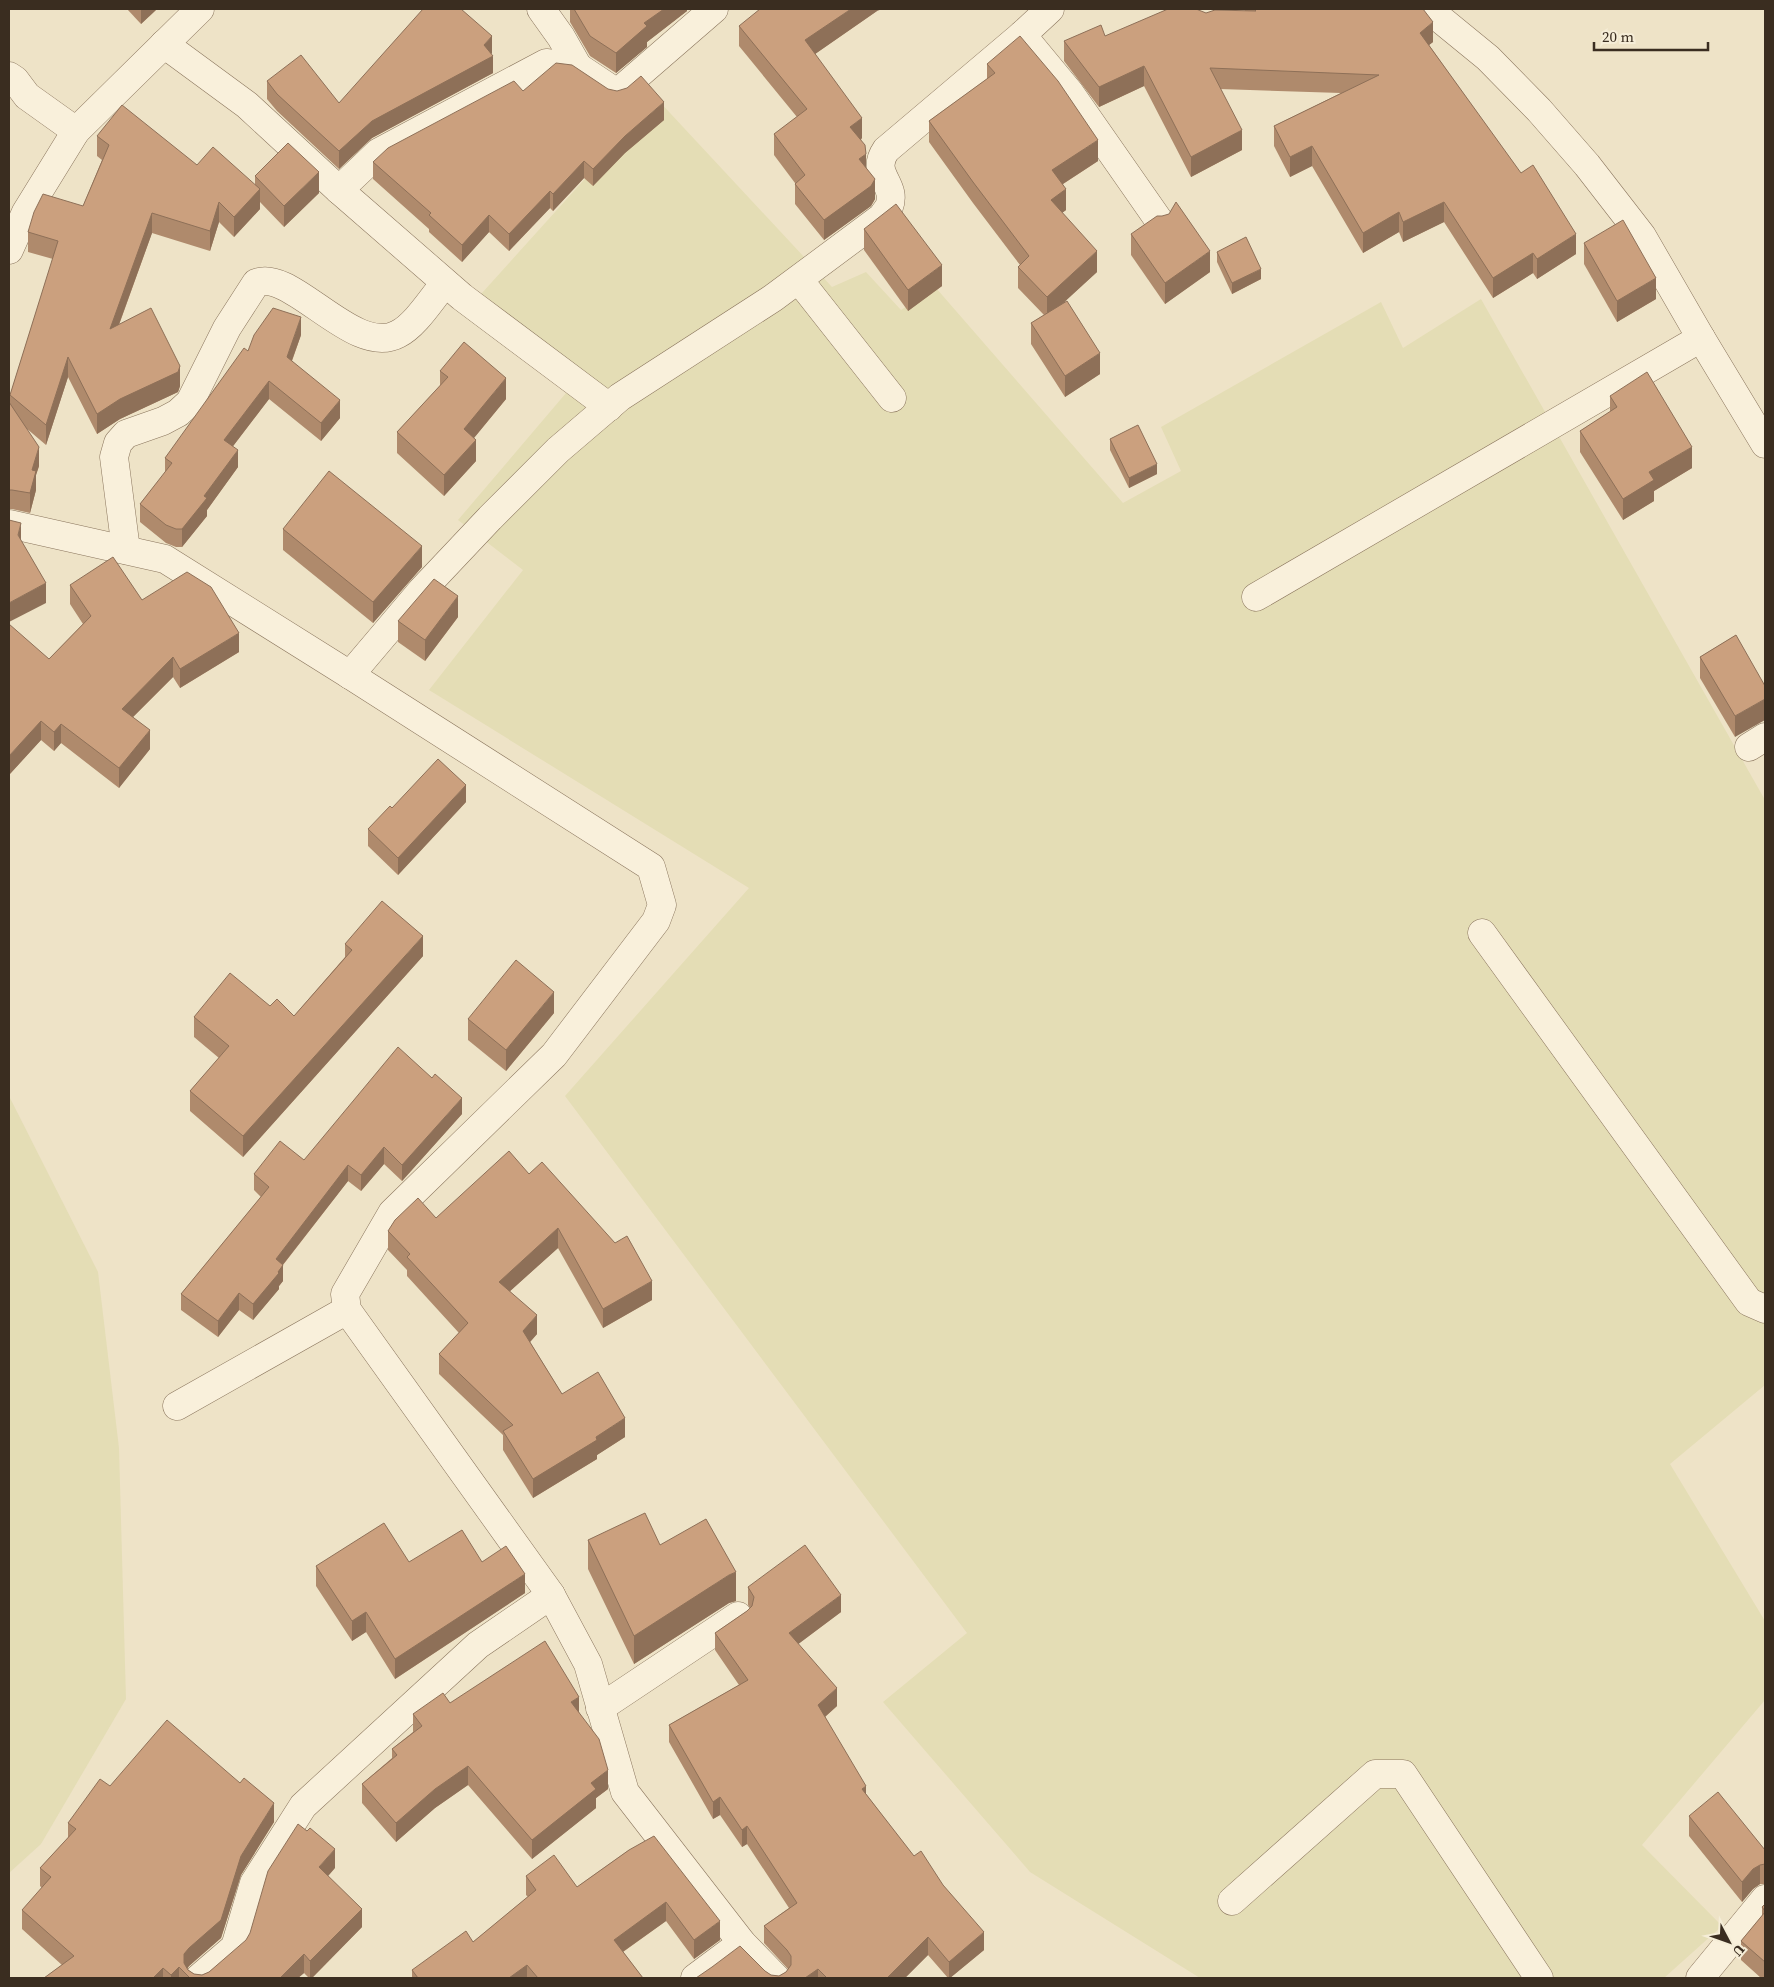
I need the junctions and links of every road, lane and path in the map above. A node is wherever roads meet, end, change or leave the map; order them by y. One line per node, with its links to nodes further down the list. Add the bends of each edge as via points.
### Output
1 (200, 9): 7 (street)
2 (541, 9): 8 (street)
3 (714, 9): 8 (street, via 618,93)
4 (1050, 9): 6 (street)
5 (1428, 9): 16 (street, via 1488,58 1588,166 1642,236)
6 (1022, 35): 12 (street, via 1070,93); 14 (street, via 886,150 880,158 879,169 889,188 889,206 882,217)
7 (164, 44): 10 (street); 11 (street, via 247,105)
8 (578, 67): 11 (street, via 546,63 379,152)
9 (9, 76): 10 (street, via 27,96)
10 (76, 131): 13 (street, via 26,212)
11 (339, 190): 15 (street)
12 (1160, 222)
13 (9, 250)
14 (799, 280): 17 (street); 18 (street)
15 (445, 283): 18 (street); 21 (street, via 402,332 376,338 359,333 291,290 269,282 256,283 227,328 190,402 163,421 126,434 118,443 114,457)
16 (1700, 338): 19 (street); 22 (street)
17 (892, 398)
18 (609, 407): 23 (street, via 558,450 490,518 422,590)
19 (1765, 444)
20 (9, 524): 21 (street)
21 (126, 550): 23 (street, via 165,559)
22 (1256, 597)
23 (350, 675): 26 (street, via 651,867 662,904 656,922 554,1055 392,1213 345,1294)
24 (1482, 933): 25 (street, via 1749,1302)
25 (1765, 1309)
26 (346, 1310): 27 (street); 28 (street)
27 (177, 1406)
28 (551, 1595): 30 (street, via 588,1664); 34 (street, via 478,1645 303,1806 254,1884 235,1947)
29 (738, 1616): 30 (street)
30 (600, 1708): 33 (street, via 625,1792)
31 (1765, 1898): 38 (street)
32 (1232, 1901): 37 (street, via 1375,1774 1403,1774)
33 (742, 1943): 35 (street); 36 (street)
34 (199, 1978)
35 (695, 1978)
36 (776, 1978)
37 (1539, 1978)
38 (1700, 1978)

